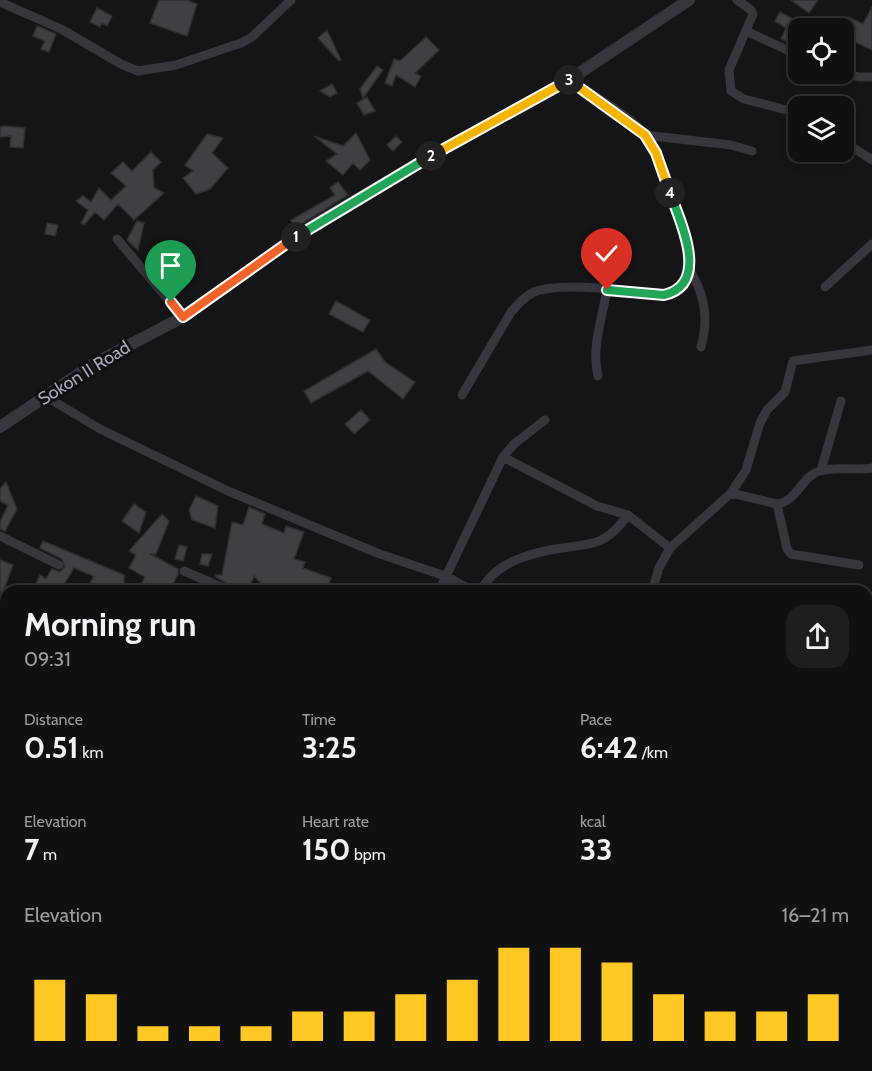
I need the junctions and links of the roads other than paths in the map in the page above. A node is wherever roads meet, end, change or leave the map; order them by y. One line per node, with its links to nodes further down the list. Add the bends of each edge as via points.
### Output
1 (291, 0): 4 (street, via 241,43 176,65 138,71 61,29)
2 (689, 0): 9 (street, Sokon II Road)
3 (736, 0): 5 (street, via 753,14)
4 (0, 2)
5 (746, 31): 6 (street); 10 (street, via 729,70 731,91 744,99)
6 (788, 50)
7 (854, 76): 8 (street)
8 (872, 77)
9 (569, 80): 11 (street); 20 (street, Sokon II Road, via 315,224)
10 (788, 110)
11 (645, 135): 13 (street); 17 (street, via 656,153 688,244)
12 (854, 148): 14 (street)
13 (752, 151)
14 (872, 160)
15 (117, 239): 20 (street)
16 (872, 244): 18 (street)
17 (688, 268): 19 (street, via 681,285 671,293); 21 (street, via 697,281 706,318)
18 (825, 287)
19 (607, 290): 23 (street, via 596,350); 24 (street, via 544,290 520,301)
20 (183, 317): 25 (street, Sokon II Road, via 120,348)
21 (700, 347)
22 (872, 350): 32 (street, via 794,362 784,392 767,410 746,470)
23 (598, 376)
24 (462, 395)
25 (45, 396): 28 (street, Sokon II Road); 40 (street, via 100,429 228,491 377,553)
26 (841, 401): 31 (street)
27 (545, 420): 29 (street)
28 (0, 427)
29 (503, 457): 34 (street, via 597,506); 40 (street)
30 (872, 468): 31 (street)
31 (821, 470): 33 (street, via 790,500)
32 (730, 493): 33 (street); 36 (street)
33 (777, 504): 38 (street, via 791,554)
34 (628, 516): 36 (street); 44 (street, via 598,541 543,551 515,561 489,577)
35 (0, 536): 37 (street)
36 (670, 548): 45 (street)
37 (59, 565)
38 (859, 565)
39 (184, 571): 41 (street)
40 (448, 577): 42 (street); 43 (street)
41 (216, 585)
42 (443, 585)
43 (462, 585)
44 (484, 585)
45 (654, 585)

